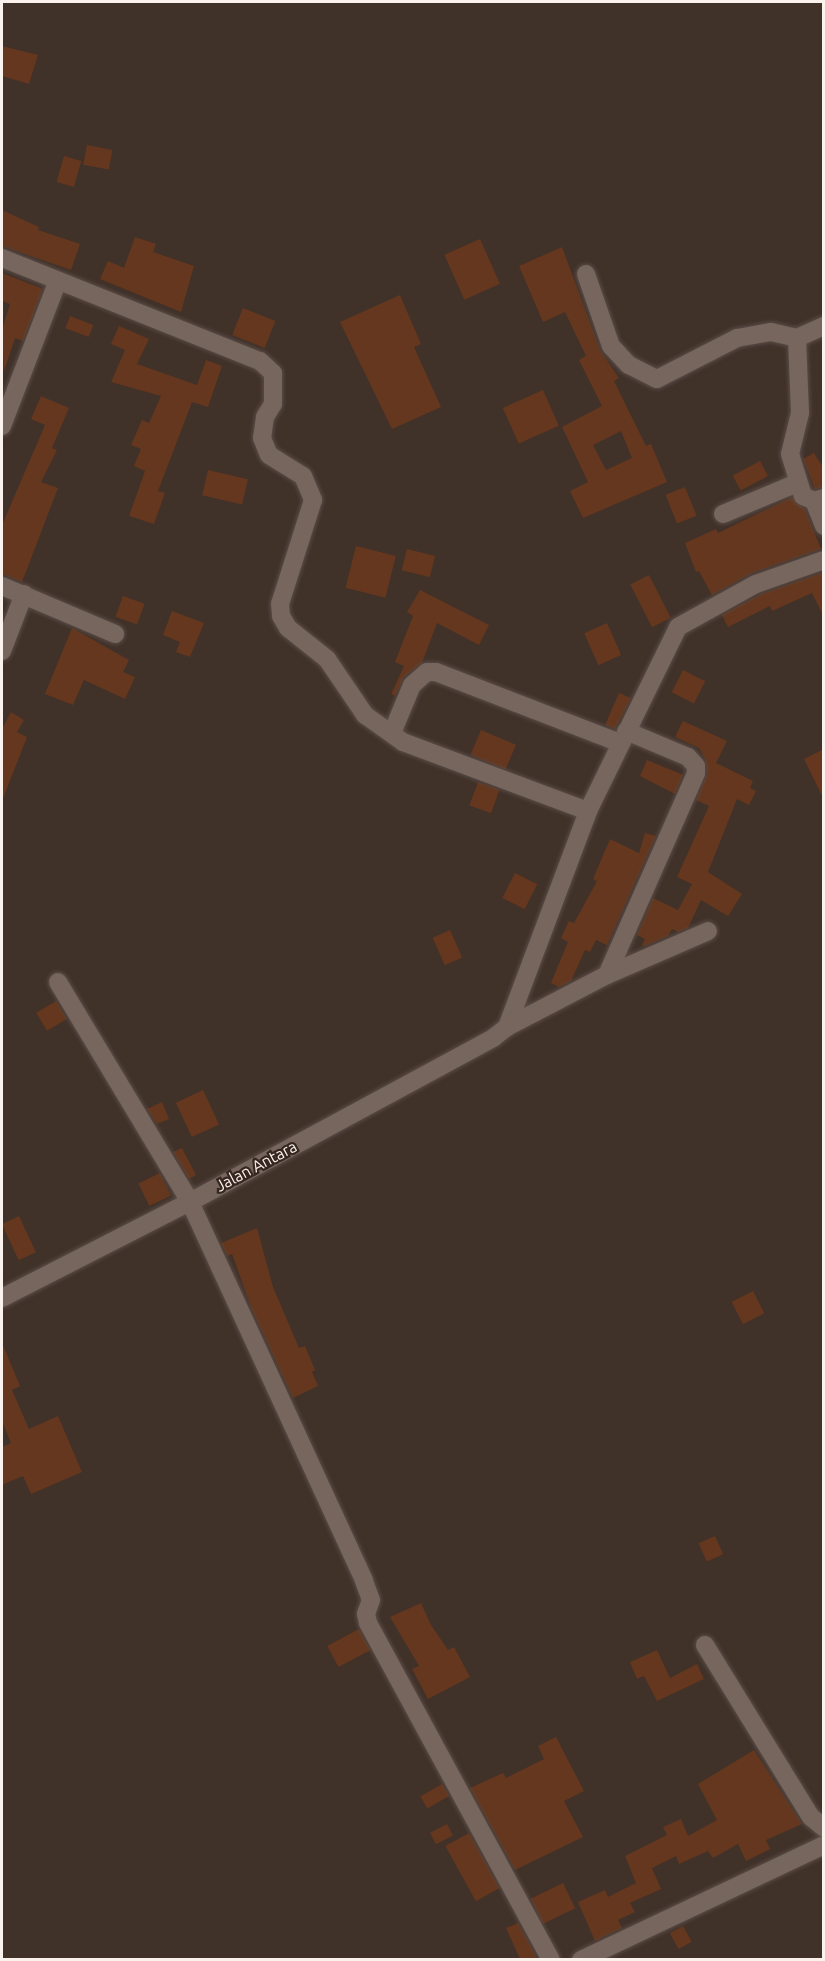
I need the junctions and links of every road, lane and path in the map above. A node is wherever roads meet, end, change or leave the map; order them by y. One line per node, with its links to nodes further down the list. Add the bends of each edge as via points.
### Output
1 (2, 258): 3 (street)
2 (586, 274): 5 (street, via 611,345 629,365 657,379 737,338 771,332)
3 (57, 283): 6 (street); 16 (street, via 260,361 273,373 273,404 265,417 262,438 269,455 303,476 313,500 280,604 281,616 288,628 327,659 359,708)
4 (824, 326): 5 (street)
5 (797, 338): 7 (street, via 800,413 790,453)
6 (2, 425)
7 (797, 483): 8 (street, via 803,496); 9 (street)
8 (819, 500): 10 (street)
9 (723, 514)
10 (824, 526)
11 (824, 560): 17 (street, via 756,584 678,627)
12 (2, 586): 13 (street)
13 (24, 594): 14 (street); 15 (street)
14 (116, 634)
15 (2, 651)
16 (392, 734): 17 (street, via 412,685 427,672 436,672); 18 (street, via 403,742)
17 (623, 737): 18 (street); 20 (street, via 693,760 696,773)
18 (588, 810): 22 (street)
19 (708, 931): 20 (street, Jalan Antara)
20 (607, 975): 22 (street, Jalan Antara)
21 (58, 982): 23 (street)
22 (507, 1027): 23 (street, Jalan Antara)
23 (190, 1202): 24 (street, Jalan Antara); 29 (street, via 364,1581 371,1600 366,1614 368,1623)
24 (2, 1298)
25 (705, 1645): 26 (street, via 811,1816)
26 (824, 1828)
27 (824, 1845): 28 (street)
28 (588, 1958)
29 (551, 1959)

